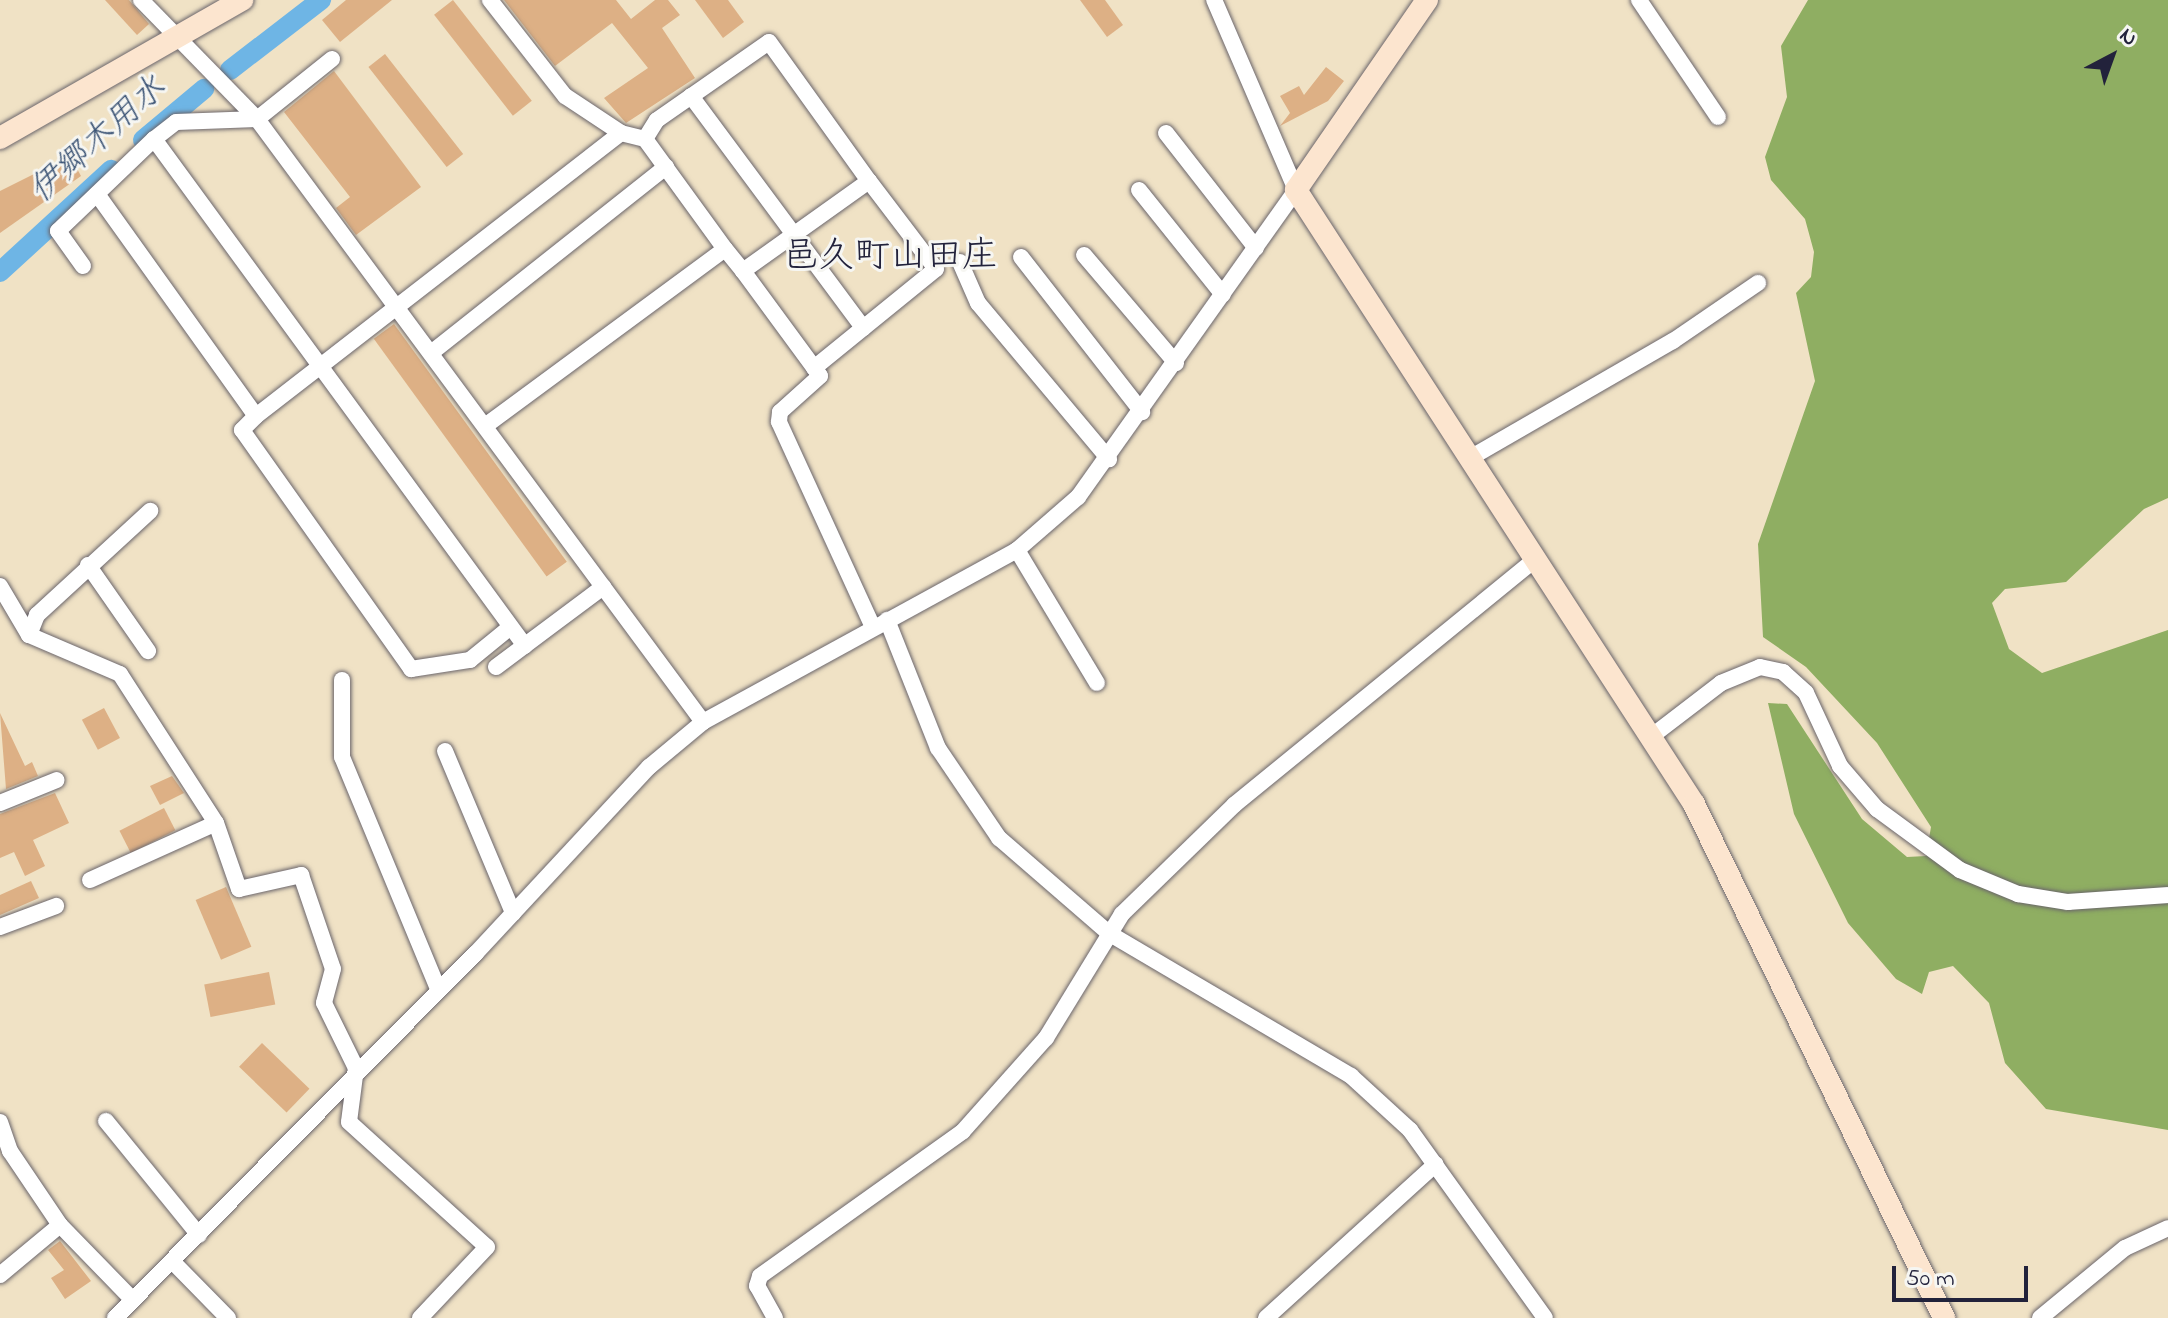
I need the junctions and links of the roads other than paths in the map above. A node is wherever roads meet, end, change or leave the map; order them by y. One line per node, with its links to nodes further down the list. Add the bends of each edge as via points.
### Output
1 (141, 0): 7 (street)
2 (242, 0): 7 (street)
3 (490, 0): 12 (street, via 565,96)
4 (1214, 0): 20 (street)
5 (1427, 0): 20 (street)
6 (1639, 0): 10 (street)
7 (176, 38): 11 (street); 14 (street)
8 (332, 59): 11 (street)
9 (691, 96): 16 (street, via 657,120); 18 (street, via 769,42); 22 (street)
10 (1718, 117)
11 (257, 119): 15 (street, via 176,122); 32 (street)
12 (621, 133): 16 (street); 32 (street)
13 (1166, 133): 23 (street)
14 (0, 138)
15 (154, 139): 21 (street); 36 (street)
16 (645, 139): 17 (street)
17 (666, 167): 24 (street); 34 (street)
18 (869, 181): 22 (street); 33 (street, via 936,269)
19 (1139, 190): 31 (street)
20 (1296, 190): 23 (street); 41 (street)
21 (97, 194): 28 (street, via 58,231); 39 (street)
22 (794, 235): 29 (street); 33 (street)
23 (1256, 248): 31 (street)
24 (725, 249): 29 (street); 40 (street)
25 (1084, 255): 35 (street)
26 (1021, 257): 38 (street)
27 (960, 262): 42 (street, via 978,303)
28 (83, 266)
29 (743, 271): 37 (street)
30 (1758, 283): 41 (street, via 1673,341)
31 (1223, 295): 35 (street)
32 (397, 308): 34 (street); 36 (street)
33 (863, 328): 37 (street)
34 (431, 353): 40 (street)
35 (1176, 363): 38 (street)
36 (319, 368): 39 (street); 50 (street)
37 (814, 368): 49 (street, via 820,376 780,412 779,422)
38 (1142, 412): 42 (street)
39 (256, 416): 50 (street, via 242,430 411,669 470,660)
40 (485, 426): 48 (street)
41 (1470, 458): 45 (street)
42 (1109, 459): 44 (street, via 1078,497)
43 (150, 511): 46 (street)
44 (1017, 550): 49 (street); 56 (street)
45 (1536, 559): 58 (street); 68 (street, via 1234,805)
46 (88, 565): 51 (street, via 37,615); 53 (street)
47 (0, 586): 51 (street)
48 (603, 587): 52 (street); 57 (street)
49 (880, 623): 57 (street); 68 (street, via 923,718 969,798 999,838)
50 (508, 629): 52 (street)
51 (29, 635): 62 (street, via 120,674)
52 (525, 646): 54 (street)
53 (148, 651)
54 (496, 667)
55 (342, 680): 69 (street, via 342,757)
56 (1097, 683)
57 (703, 722): 66 (street, via 649,767)
58 (1652, 736): 64 (street, via 1721,683 1760,667 1783,672 1806,693 1840,766 1877,809 1960,870 2018,894 2068,902); 86 (street, via 1716,845)
59 (445, 751): 66 (street)
60 (57, 780): 61 (street)
61 (0, 803)
62 (216, 823): 63 (street); 70 (street, via 239,889 301,875 333,969 324,1003)
63 (90, 880)
64 (2168, 895)
65 (56, 906): 67 (street)
66 (513, 913): 69 (street)
67 (0, 927)
68 (1110, 934): 73 (street, via 1351,1076); 83 (street, via 1046,1038 963,1131 760,1276 757,1286)
69 (438, 989): 70 (street)
70 (356, 1068): 76 (street); 82 (street, via 349,1122 487,1247)
71 (106, 1121): 76 (street)
72 (0, 1122): 74 (street, via 10,1151)
73 (1436, 1164): 84 (street); 85 (street)
74 (60, 1225): 78 (street); 79 (street)
75 (2168, 1228): 87 (street, via 2125,1248)
76 (199, 1235): 77 (street)
77 (172, 1261): 79 (street); 81 (street)
78 (0, 1275)
79 (132, 1299): 80 (street)
80 (115, 1318)
81 (228, 1318)
82 (420, 1318)
83 (775, 1318)
84 (1266, 1318)
85 (1545, 1318)
86 (1944, 1318)
87 (2040, 1318)

